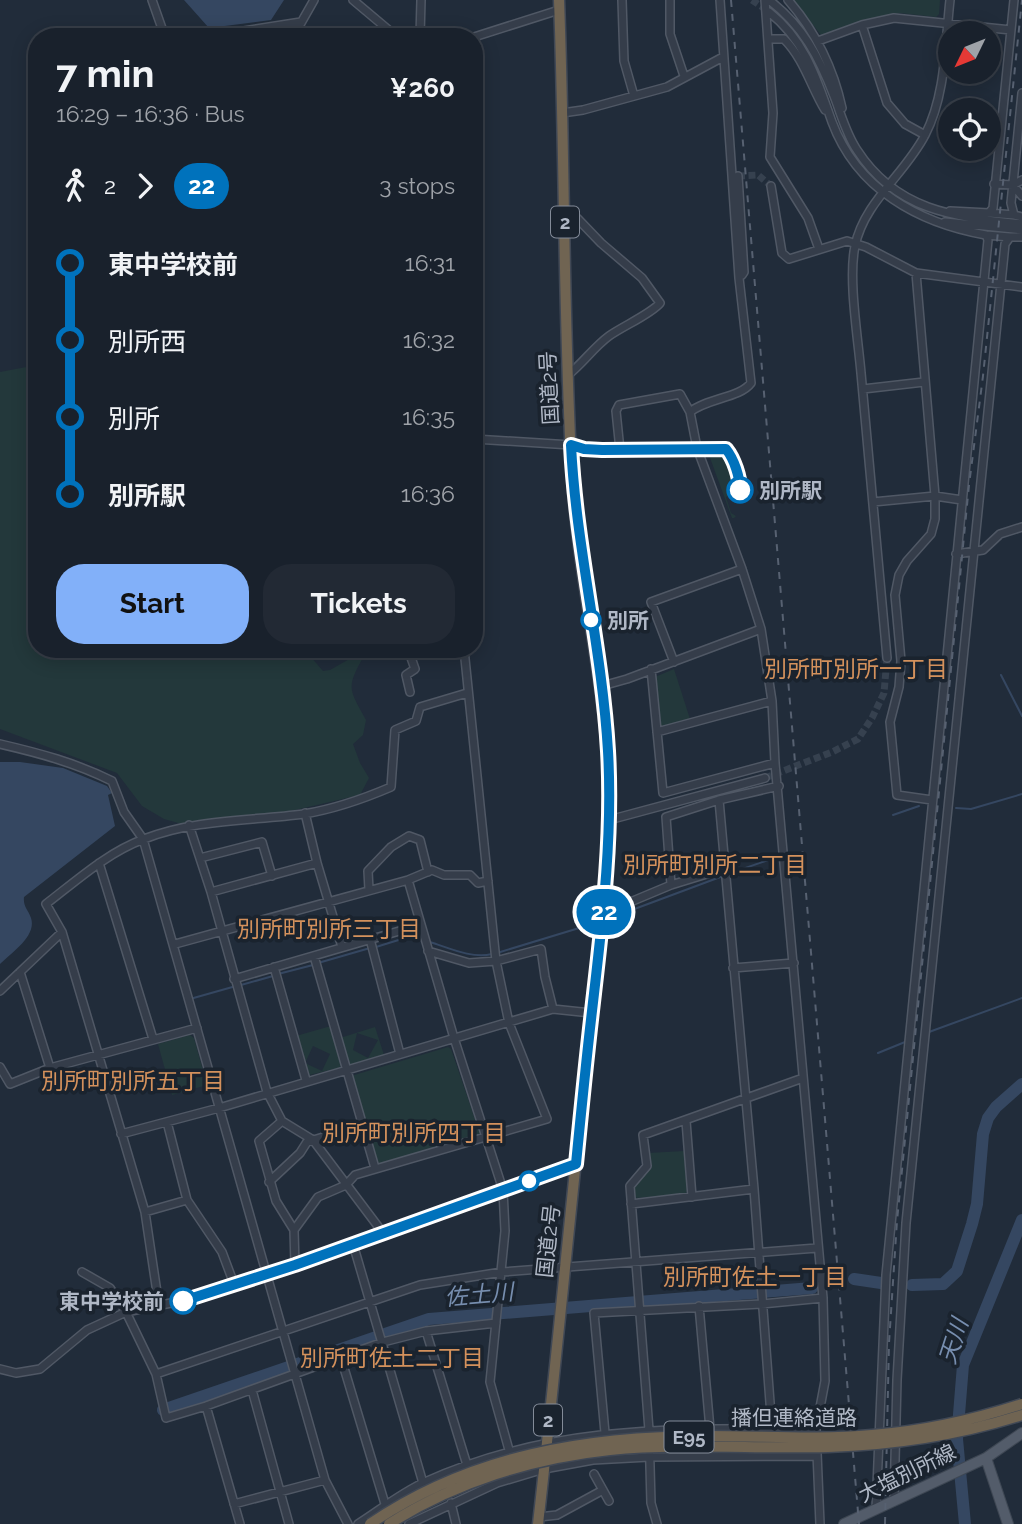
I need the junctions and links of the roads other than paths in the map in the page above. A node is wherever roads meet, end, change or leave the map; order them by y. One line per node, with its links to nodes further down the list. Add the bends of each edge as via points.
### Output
1 (152, 0): 18 (street)
2 (314, 0): 16 (street)
3 (353, 0): 21 (street)
4 (421, 0): 22 (street)
5 (622, 0): 32 (street, via 624,61)
6 (670, 0): 29 (street, via 670,34)
7 (720, 0): 28 (street)
8 (767, 0): 26 (street); 35 (street, via 793,21 814,48)
9 (788, 0): 27 (street)
10 (950, 0): 15 (street)
11 (1014, 0): 24 (street)
12 (559, 5): 25 (street); 33 (highway, 国道2号 / 2)
13 (769, 12): 34 (street, via 805,52)
14 (938, 21): 17 (street, via 894,18)
15 (947, 21)
16 (301, 22): 19 (street); 20 (street)
17 (862, 26): 27 (street); 36 (street, via 887,103 905,124)
18 (162, 28)
19 (263, 28)
20 (298, 28)
21 (386, 28)
22 (421, 28)
23 (1001, 29): 24 (street)
24 (1011, 30): 39 (street)
25 (483, 34)
26 (768, 39): 34 (street, via 784,39 790,45); 56 (street, via 773,113 770,157 808,218)
27 (818, 41): 35 (street, via 839,96)
28 (723, 57): 29 (street); 58 (street)
29 (684, 76): 32 (street, via 667,87)
30 (940, 84): 36 (street)
31 (1022, 93): 41 (street)
32 (634, 96): 33 (street)
33 (562, 113): 46 (highway, 国道2号 / 2)
34 (831, 119): 43 (street, via 852,161)
35 (844, 125): 40 (street, via 863,158)
36 (925, 135): 40 (street)
37 (738, 176): 58 (street, via 744,272)
38 (1022, 180): 41 (street)
39 (994, 184): 41 (street); 47 (street)
40 (890, 185): 43 (street); 45 (street)
41 (1013, 185): 44 (street); 48 (street, via 1011,212)
42 (771, 186): 56 (street, via 782,253 789,259)
43 (883, 193): 49 (street); 55 (street, via 862,224)
44 (1022, 196)
45 (925, 206): 47 (street); 50 (street, via 956,216)
46 (565, 211): 62 (highway, 国道2号 / 2); 62 (street, via 642,278 660,303 606,338)
47 (989, 213): 48 (street)
48 (1018, 216)
49 (930, 219): 51 (street); 52 (street)
50 (1022, 224)
51 (1022, 230)
52 (986, 235): 53 (street); 59 (street)
53 (1010, 237): 54 (street); 60 (street, via 1005,244)
54 (1022, 237)
55 (856, 243): 56 (street, via 847,240); 57 (street); 64 (street, via 853,279)
56 (819, 249)
57 (916, 273): 59 (street); 63 (street)
58 (739, 278): 65 (street, via 751,383 747,390 708,401)
59 (984, 283): 60 (street); 71 (street)
60 (1003, 285): 61 (street); 74 (street)
61 (1022, 287)
62 (568, 375): 67 (highway, 国道2号 / 2)
63 (925, 382): 64 (street); 70 (street)
64 (863, 389): 72 (street)
65 (690, 412): 68 (street); 69 (street, via 680,394 619,405)
66 (483, 440): 67 (street)
67 (571, 445): 69 (street); 83 (highway, 国道2号 / 2, via 576,514)
68 (697, 448): 69 (street); 76 (street)
69 (620, 450)
70 (935, 496): 71 (street); 72 (street); 93 (street, via 931,534 907,561 895,595 901,661 890,722 897,795)
71 (962, 500): 75 (street)
72 (873, 502): 80 (street)
73 (1022, 527): 74 (street, via 1000,534)
74 (975, 552): 75 (street); 208 (street, via 906,1223)
75 (956, 554): 93 (street)
76 (742, 569): 77 (street); 81 (street, via 651,602)
77 (761, 629): 81 (street); 86 (street)
78 (411, 658): 84 (street, via 415,669 406,675)
79 (465, 658): 85 (street)
80 (887, 659)
81 (674, 662): 82 (street)
82 (652, 669): 83 (street); 87 (street)
83 (602, 686): 95 (highway, 国道2号 / 2)
84 (410, 692)
85 (467, 693): 94 (street, via 420,708 415,721 395,730 391,787 360,801); 105 (street)
86 (772, 701): 87 (street); 89 (street)
87 (657, 732): 89 (street, via 663,793)
88 (0, 744): 97 (street, via 87,768 112,781 124,812)
89 (775, 763): 91 (street)
90 (765, 778): 95 (street)
91 (779, 786): 92 (street); 120 (street)
92 (719, 800): 102 (street); 106 (street, via 666,817)
93 (932, 800): 213 (street, via 886,1275)
94 (305, 813): 96 (street); 100 (street)
95 (609, 820): 110 (highway, 国道2号 / 2)
96 (189, 825): 97 (street); 98 (street)
97 (143, 839): 99 (street); 115 (street)
98 (200, 858): 103 (street, via 262,842); 108 (street)
99 (99, 863): 113 (street, via 46,904); 131 (street)
100 (317, 863): 103 (street); 109 (street)
101 (428, 872): 104 (street); 105 (street); 107 (street, via 420,840 409,836 368,871)
102 (724, 874): 106 (street); 122 (street)
103 (272, 876): 108 (street)
104 (408, 880): 107 (street); 111 (street)
105 (488, 881): 119 (street)
106 (671, 885): 110 (street)
107 (369, 890): 109 (street)
108 (211, 892): 112 (street)
109 (328, 901): 112 (street); 116 (street)
110 (604, 910): 127 (highway, 国道2号 / 2)
111 (420, 925): 114 (street); 117 (street)
112 (221, 931): 115 (street); 124 (street)
113 (62, 932): 123 (street); 133 (street)
114 (370, 940): 116 (street); 132 (street)
115 (175, 944): 129 (street)
116 (342, 947): 118 (street)
117 (428, 951): 119 (street, via 469,963); 130 (street)
118 (314, 956): 121 (street); 136 (street)
119 (496, 961): 126 (street, via 541,949); 128 (street)
120 (794, 963): 122 (street); 137 (street)
121 (274, 967): 124 (street); 138 (street)
122 (733, 968): 140 (street)
123 (20, 972): 125 (street); 135 (street)
124 (234, 978): 139 (street)
125 (0, 991)
126 (553, 1009): 127 (street); 128 (street)
127 (592, 1013): 149 (highway, 国道2号 / 2)
128 (509, 1023): 130 (street); 147 (street, via 547,1119)
129 (197, 1028): 131 (street); 141 (street)
130 (454, 1038): 132 (street); 147 (street)
131 (153, 1039): 133 (street)
132 (400, 1054): 136 (street)
133 (99, 1055): 135 (street); 146 (street)
134 (0, 1067): 135 (street, via 10,1084)
135 (50, 1068)
136 (347, 1070): 138 (street); 145 (street)
137 (803, 1078): 140 (street); 162 (street)
138 (306, 1080): 139 (street)
139 (267, 1092): 141 (street); 142 (street)
140 (745, 1098): 143 (street); 153 (street)
141 (219, 1108): 144 (street); 169 (street)
142 (282, 1121): 148 (street); 151 (street, via 259,1141)
143 (686, 1121): 155 (street); 157 (street, via 643,1135 647,1166 630,1186)
144 (167, 1122): 146 (street); 156 (street)
145 (362, 1125): 148 (street); 150 (street)
146 (121, 1134): 158 (street)
147 (485, 1139): 150 (street); 154 (street)
148 (313, 1140): 151 (street); 152 (street)
149 (576, 1164): 154 (street); 166 (highway, 国道2号 / 2)
150 (375, 1168): 152 (street, via 355,1175)
151 (269, 1182): 159 (street)
152 (345, 1185): 159 (street, via 318,1197); 160 (street)
153 (754, 1189): 155 (street); 163 (street)
154 (503, 1190): 160 (street); 168 (street)
155 (692, 1196): 157 (street)
156 (187, 1200): 158 (street); 170 (street, via 222,1252)
157 (631, 1204): 164 (street)
158 (145, 1212): 175 (street)
159 (294, 1230): 165 (street)
160 (383, 1233): 161 (street)
161 (353, 1244): 165 (street); 173 (street)
162 (817, 1248): 163 (street); 172 (street)
163 (758, 1252): 164 (street); 171 (street)
164 (635, 1263): 166 (street); 174 (street)
165 (295, 1265): 169 (street)
166 (565, 1268): 168 (street); 196 (highway, 国道2号 / 2)
167 (82, 1272): 177 (street, via 110,1288)
168 (502, 1272): 173 (street, via 420,1285); 178 (street)
169 (267, 1273): 170 (street); 179 (street)
170 (234, 1284): 175 (street)
171 (761, 1296): 172 (street); 176 (street); 191 (street)
172 (823, 1298): 192 (street, via 825,1381)
173 (371, 1300): 179 (street); 181 (street)
174 (638, 1305): 176 (street); 193 (street); 194 (street, via 594,1313)
175 (159, 1306): 177 (street)
176 (698, 1306): 190 (street)
177 (126, 1312): 184 (street, via 87,1330 40,1369 16,1373); 185 (street)
178 (496, 1318): 180 (street); 197 (street, via 490,1382)
179 (282, 1330): 183 (street); 185 (street)
180 (426, 1331): 181 (street); 201 (street)
181 (382, 1337): 182 (street); 205 (street)
182 (341, 1358): 183 (street); 212 (street)
183 (294, 1368): 186 (street); 204 (street)
184 (0, 1369)
185 (156, 1374): 188 (street, via 166,1418)
186 (252, 1390): 188 (street); 207 (street)
187 (1022, 1404): 220 (highway, 播但連絡道路 / E95, bridge, via 947,1425 872,1435 654,1437 562,1446 455,1478)
188 (206, 1406): 211 (street)
189 (1022, 1415): 221 (highway, 播但連絡道路 / E95, bridge, via 950,1435 872,1444 655,1447 564,1457 459,1487)
190 (710, 1429): 191 (street); 193 (street)
191 (772, 1429): 192 (street)
192 (816, 1429): 198 (street)
193 (649, 1430): 194 (street); 199 (street)
194 (605, 1433): 196 (street)
195 (1022, 1433): 200 (main road, 大塩別所線)
196 (546, 1441): 197 (street); 202 (highway, 国道2号 / 2)
197 (509, 1450): 201 (street)
198 (817, 1456): 199 (street); 224 (street)
199 (649, 1457): 202 (street); 223 (street)
200 (986, 1458): 208 (main road, 大塩別所線); 226 (main road, 大塩別所線)
201 (467, 1465): 205 (street)
202 (544, 1469): 210 (street); 214 (highway, 国道2号 / 2)
203 (594, 1474): 206 (street)
204 (325, 1480): 207 (street); 218 (street)
205 (424, 1483): 212 (street)
206 (603, 1490): 209 (street); 214 (street)
207 (279, 1492): 211 (street); 217 (street)
208 (894, 1500): 213 (main road, 大塩別所線)
209 (609, 1501)
210 (451, 1503): 215 (street); 222 (street)
211 (234, 1504): 216 (street)
212 (385, 1504): 219 (street)
213 (876, 1509): 225 (main road, 大塩別所線)
214 (538, 1520)
215 (412, 1523)
216 (240, 1524)
217 (289, 1524)
218 (348, 1524)
219 (358, 1524)
220 (370, 1524)
221 (389, 1524)
222 (456, 1524)
223 (657, 1524)
224 (820, 1524)
225 (844, 1524)
226 (1008, 1524)

